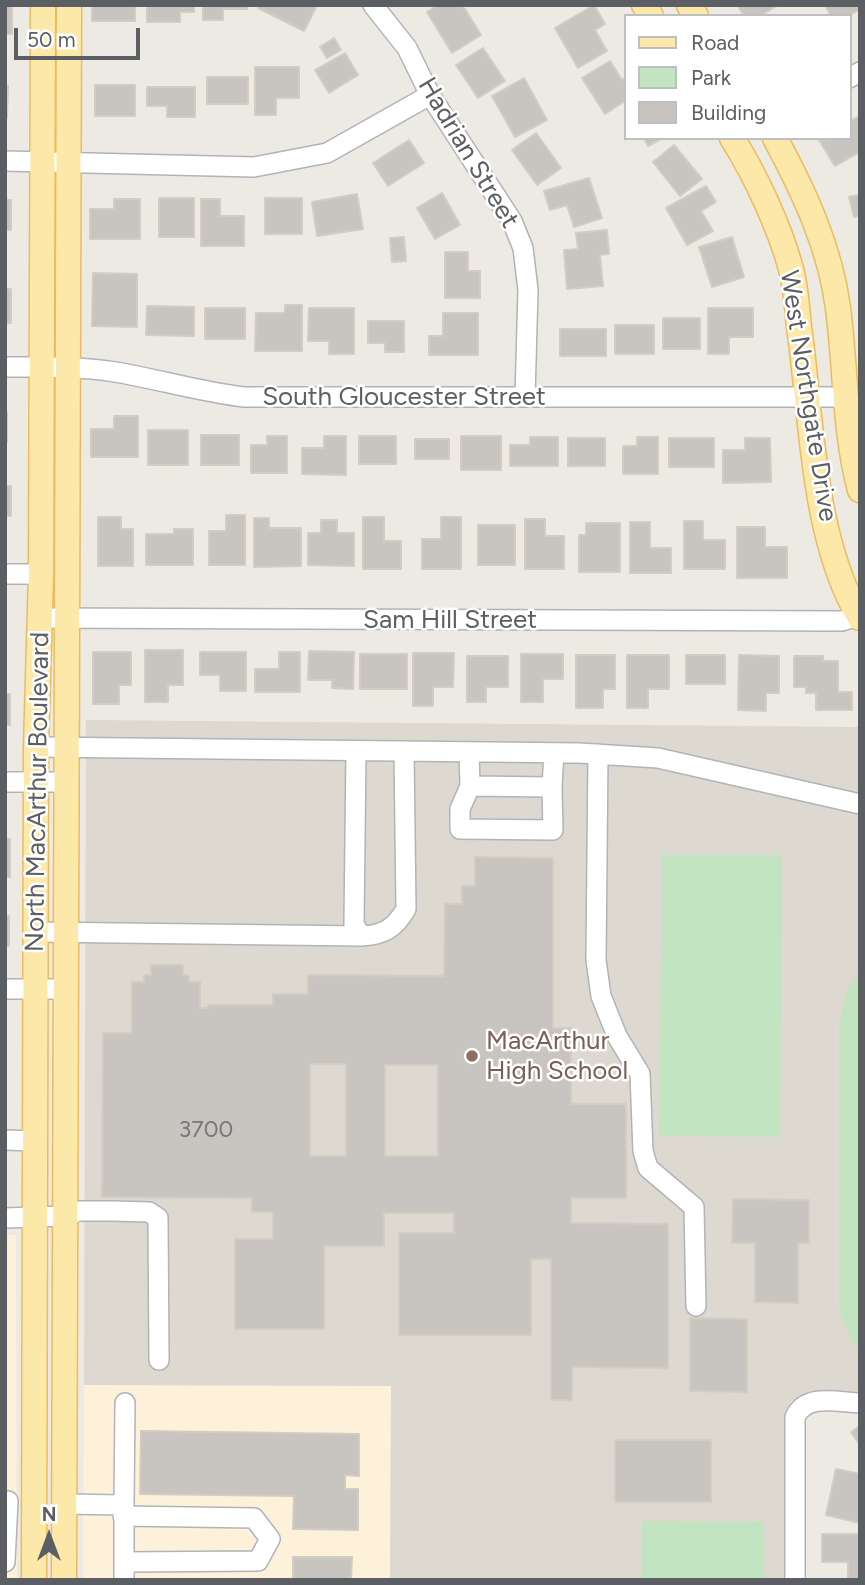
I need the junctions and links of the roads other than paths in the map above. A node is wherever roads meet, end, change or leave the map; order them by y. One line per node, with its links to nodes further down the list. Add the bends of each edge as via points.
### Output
1 (43, 5): 9 (main road, North MacArthur Boulevard)
2 (69, 5): 7 (main road, North MacArthur Boulevard)
3 (373, 5): 4 (street, Hadrian Street, via 407,48)
4 (430, 95): 7 (street, via 327,153 254,167); 13 (street, Hadrian Street, via 512,221 523,248 528,290)
5 (737, 140): 14 (main road, West Northgate Drive, via 792,270)
6 (776, 140): 15 (main road, West Northgate Drive, via 810,204 831,270)
7 (68, 160): 9 (street); 12 (main road, North MacArthur Boulevard)
8 (5, 161): 9 (street)
9 (42, 161): 11 (main road, North MacArthur Boulevard)
10 (5, 367): 11 (street, South Gloucester Street)
11 (42, 367): 12 (street, South Gloucester Street); 18 (main road, North MacArthur Boulevard)
12 (68, 367): 13 (street, South Gloucester Street, via 244,397); 21 (main road, North MacArthur Boulevard)
13 (524, 397): 14 (street, South Gloucester Street)
14 (806, 397): 15 (street, South Gloucester Street); 19 (main road, West Northgate Drive, via 821,503)
15 (845, 397): 16 (main road, West Northgate Drive, via 850,450)
16 (860, 489)
17 (5, 574): 18 (street)
18 (41, 575): 20 (main road, North MacArthur Boulevard)
19 (859, 616): 21 (street, Sam Hill Street, via 842,621)
20 (39, 618): 21 (street, Sam Hill Street); 22 (main road, North MacArthur Boulevard)
21 (67, 618): 23 (main road, North MacArthur Boulevard)
22 (36, 747): 23 (street); 30 (main road, North MacArthur Boulevard)
23 (67, 747): 24 (street); 31 (main road, North MacArthur Boulevard)
24 (356, 751): 25 (street); 37 (street, via 355,926)
25 (404, 751): 26 (street); 37 (street, via 406,909 397,926)
26 (469, 752): 27 (street); 32 (street)
27 (554, 753): 28 (street); 33 (street)
28 (598, 754): 34 (street, via 671,760); 46 (street, via 596,960 601,996 617,1036 640,1074 643,1151 648,1168 694,1207)
29 (5, 782): 30 (street)
30 (36, 782): 31 (street); 35 (main road, North MacArthur Boulevard)
31 (66, 782): 36 (main road, North MacArthur Boulevard)
32 (470, 786): 33 (street); 33 (street, via 460,809 460,829 553,830)
33 (552, 787)
34 (860, 804)
35 (36, 932): 36 (street); 39 (main road, North MacArthur Boulevard)
36 (66, 932): 37 (street); 40 (main road, North MacArthur Boulevard)
37 (362, 936)
38 (5, 989): 39 (street)
39 (36, 989): 40 (street); 42 (main road, North MacArthur Boulevard)
40 (65, 989): 43 (main road, North MacArthur Boulevard)
41 (5, 1140): 42 (street)
42 (34, 1141): 44 (main road, North MacArthur Boulevard)
43 (65, 1216): 44 (street); 48 (main road, North MacArthur Boulevard); 49 (street, via 79,1211 113,1211 149,1212 158,1218)
44 (35, 1217): 45 (street); 47 (main road, North MacArthur Boulevard)
45 (5, 1218)
46 (696, 1306)
47 (35, 1360): 48 (main road); 53 (main road, North MacArthur Boulevard)
48 (65, 1360): 54 (main road, North MacArthur Boulevard)
49 (159, 1360)
50 (125, 1403): 55 (street)
51 (860, 1403): 60 (street, via 812,1401 799,1407 795,1417)
52 (6, 1501): 53 (street); 56 (street)
53 (34, 1503): 54 (main road); 58 (main road, North MacArthur Boulevard)
54 (64, 1504): 55 (street); 59 (main road, North MacArthur Boulevard)
55 (123, 1510): 57 (street); 57 (street, via 254,1518 270,1539 258,1561)
56 (5, 1562)
57 (124, 1571)
58 (34, 1580)
59 (64, 1580)
60 (795, 1580)

